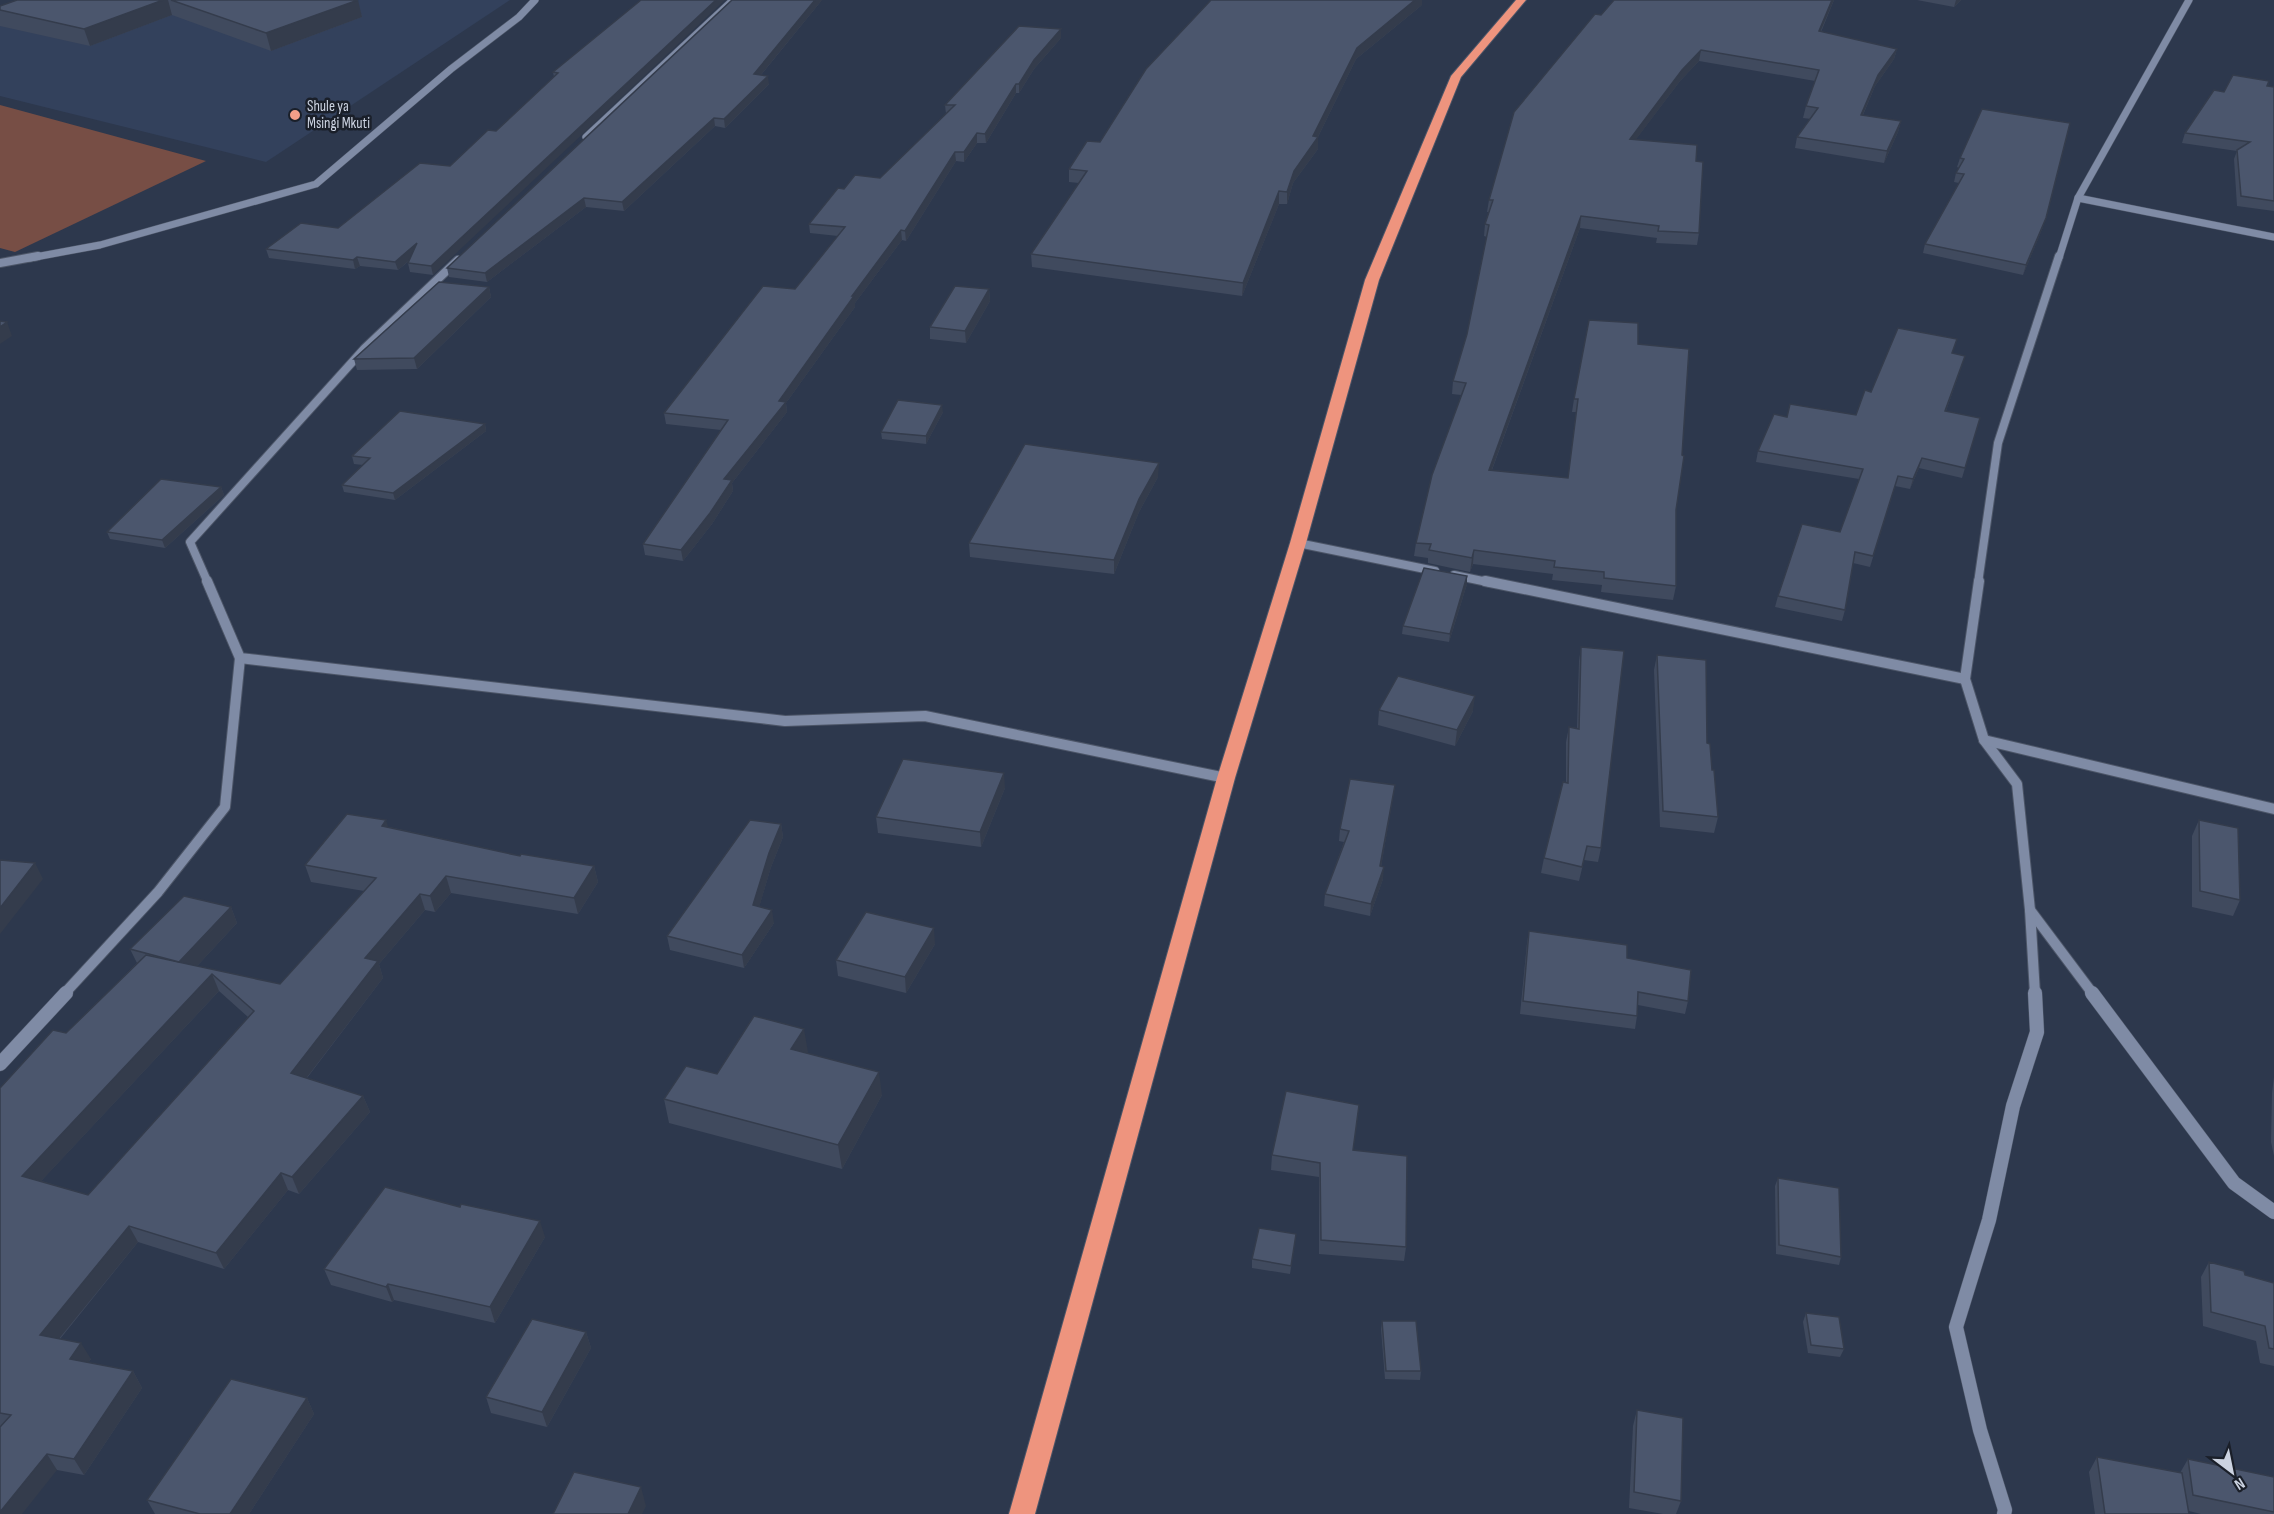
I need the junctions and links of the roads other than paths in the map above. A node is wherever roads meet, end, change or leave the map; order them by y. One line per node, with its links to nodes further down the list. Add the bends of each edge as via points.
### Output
1 (535, 0): 9 (street, via 316,184 100,245)
2 (733, 0): 5 (street)
3 (1521, 0): 10 (highway, via 1456,76 1432,132 1372,280)
4 (2189, 0): 6 (street)
5 (576, 147)
6 (2078, 198): 7 (street); 12 (street, via 1998,443)
7 (2274, 237)
8 (466, 252): 11 (street, via 364,349 190,542)
9 (0, 263)
10 (1298, 543): 12 (street); 14 (highway)
11 (240, 658): 14 (street, via 785,721 925,716); 17 (street, via 225,807 158,892)
12 (1965, 679): 13 (street)
13 (1984, 740): 15 (street); 16 (street, via 2017,784)
14 (1226, 778): 19 (highway)
15 (2274, 809)
16 (2030, 910): 18 (street, via 2234,1183); 20 (street, via 2037,1032 2013,1107 1989,1220 1956,1328)
17 (0, 1064)
18 (2274, 1212)
19 (1022, 1514)
20 (2004, 1514)

